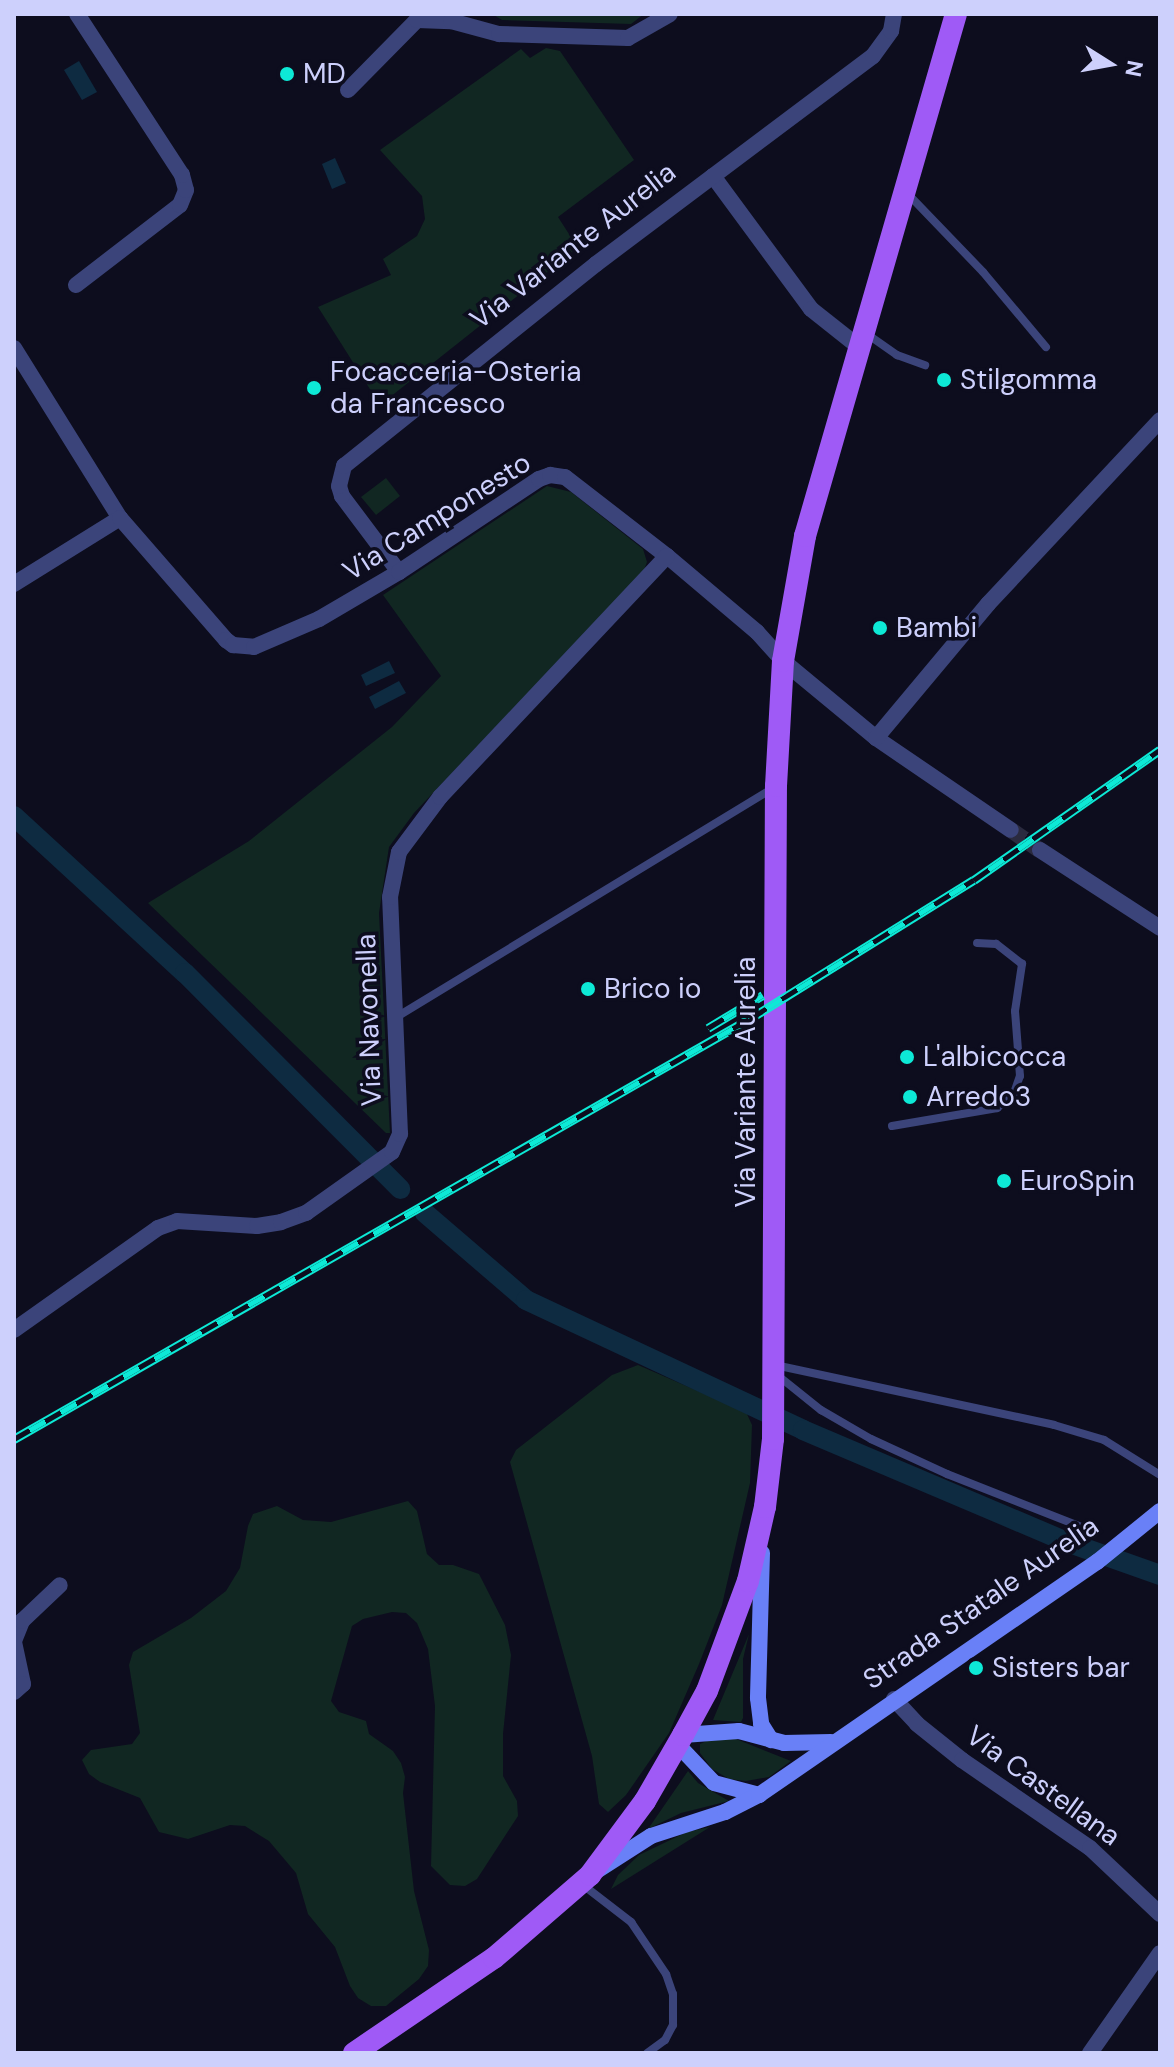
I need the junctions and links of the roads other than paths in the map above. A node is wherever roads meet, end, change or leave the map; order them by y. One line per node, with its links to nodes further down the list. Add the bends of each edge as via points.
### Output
1 (77, 14): 8 (street, via 182,175 186,190 180,205)
2 (670, 14): 5 (street, via 628,38 499,34 451,21 417,20)
3 (894, 14): 6 (street, Via Variante Aurelia, via 891,31 873,56)
4 (956, 14): 7 (main road, Via Variante Aurelia)
5 (348, 90)
6 (713, 176): 9 (street, Via Variante Aurelia, via 811,309); 16 (street, Via Variante Aurelia, via 344,466 342,496)
7 (904, 191): 9 (main road, Via Variante Aurelia); 10 (lane)
8 (76, 285)
9 (861, 339): 12 (lane); 18 (main road, Via Variante Aurelia, via 805,536)
10 (1046, 347)
11 (14, 348): 14 (street, Via Camponesto)
12 (925, 365)
13 (1160, 420): 19 (street, via 988,604)
14 (120, 518): 16 (street, Via Camponesto, via 226,640 246,648 319,619); 17 (street)
15 (667, 556): 16 (street, Via Camponesto, via 565,477 550,475); 18 (street, Via Camponesto, via 757,632); 25 (street, Via Navonella, via 440,797 399,852 390,897)
16 (399, 572)
17 (14, 584)
18 (783, 661): 19 (street, Via Camponesto); 20 (main road, Via Variante Aurelia)
19 (876, 738): 21 (street, Via Camponesto)
20 (776, 786): 25 (lane); 28 (main road, Via Variante Aurelia)
21 (1011, 830)
22 (1040, 850): 23 (street)
23 (1160, 928)
24 (977, 943): 26 (lane, via 996,944 1022,964 1015,1011 1020,1076 1014,1093 997,1108)
25 (395, 1018): 27 (street, Via Navonella, via 400,1134 392,1152 364,1176 306,1213 281,1222 257,1226 177,1221 158,1228)
26 (892, 1126)
27 (14, 1330)
28 (774, 1377): 29 (lane, via 1054,1425 1104,1440); 30 (main road, Via Variante Aurelia); 32 (lane, via 871,1439)
29 (1160, 1475)
30 (764, 1510): 37 (main road, Via Variante Aurelia, via 729,1638); 38 (main road, via 758,1698 761,1724)
31 (1160, 1511): 36 (main road, Strada Statale Aurelia, via 1114,1550)
32 (1092, 1531)
33 (60, 1585): 34 (street, via 22,1621)
34 (14, 1641): 35 (street, via 23,1684)
35 (14, 1692)
36 (894, 1699): 39 (main road, Strada Statale Aurelia); 43 (street, Via Castellana, via 962,1760 1090,1848)
37 (681, 1740): 38 (main road, via 739,1731); 40 (main road, via 714,1783); 41 (main road, Via Variante Aurelia)
38 (771, 1740): 39 (main road)
39 (833, 1742): 40 (main road, Strada Statale Aurelia)
40 (759, 1795): 42 (main road, Strada Statale Aurelia, via 651,1836)
41 (645, 1801): 42 (main road, Strada Statale Aurelia)
42 (585, 1879): 45 (main road, Strada Statale Aurelia, via 494,1958); 46 (lane, via 631,1922 666,1974 673,2025 665,2040)
43 (1160, 1914)
44 (1160, 1953): 47 (street)
45 (354, 2053)
46 (647, 2053)
47 (1090, 2053)

